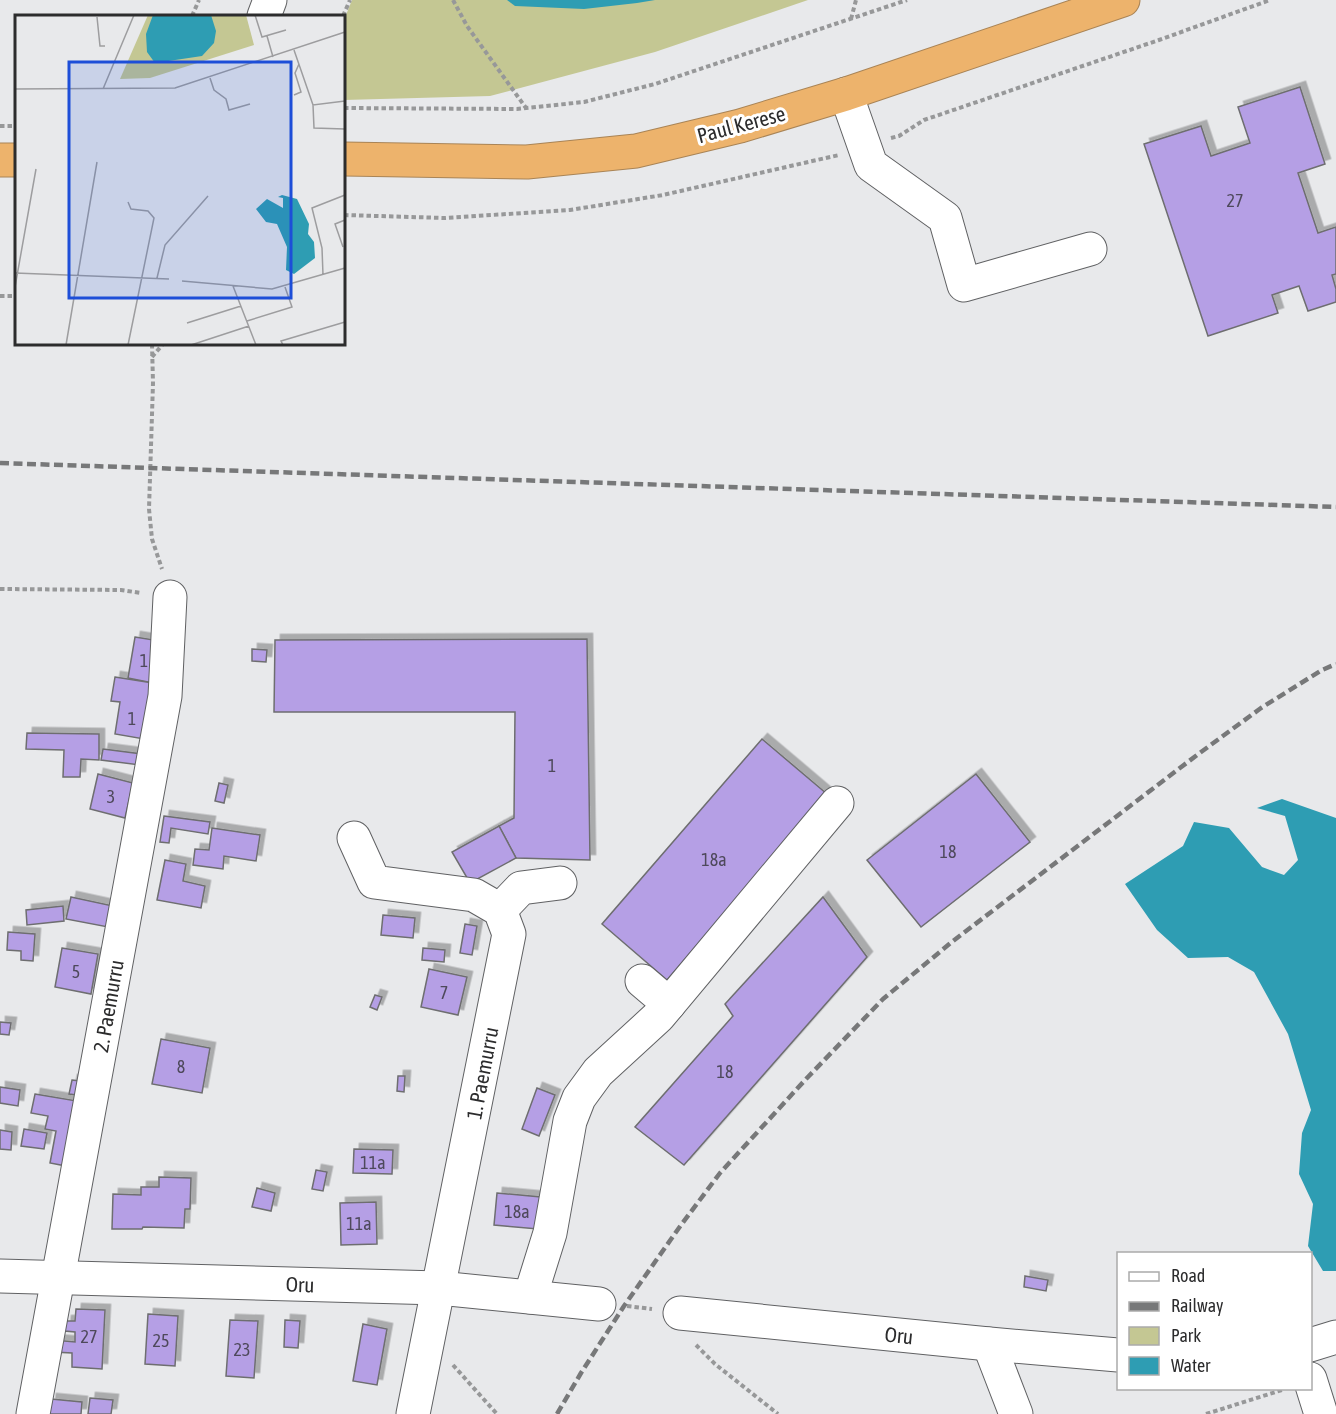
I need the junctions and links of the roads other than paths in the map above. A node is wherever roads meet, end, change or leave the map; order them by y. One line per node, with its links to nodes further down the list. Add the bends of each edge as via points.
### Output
1 (270, 0): 3 (street)
2 (1123, 0): 4 (highway, Paul Kerese)
3 (264, 15)
4 (846, 94): 5 (highway, Paul Kerese, via 740,126 636,151 527,162); 6 (street, via 871,165 945,218 964,285)
5 (345, 159)
6 (1090, 249)
7 (170, 597): 15 (street, 2. Paemurru, via 165,696)
8 (837, 803): 13 (street)
9 (354, 838): 11 (street, via 374,882 474,895)
10 (560, 883): 11 (street, via 521,888)
11 (500, 910): 16 (street, 1. Paemurru, via 509,934)
12 (642, 981): 13 (street)
13 (669, 1004): 17 (street, via 598,1072 579,1098 570,1121 550,1233)
14 (0, 1276): 15 (street, Oru)
15 (58, 1277): 16 (street, Oru); 25 (street, 2. Paemurru)
16 (439, 1288): 17 (street, Oru); 26 (street, 1. Paemurru)
17 (530, 1297): 18 (street, Oru)
18 (599, 1304)
19 (680, 1313): 21 (street, Oru)
20 (1336, 1337): 22 (street)
21 (989, 1344): 23 (street, Oru); 27 (street)
22 (1312, 1345)
23 (1117, 1355)
24 (1312, 1382): 28 (street)
25 (33, 1414)
26 (413, 1414)
27 (1016, 1414)
28 (1321, 1414)

